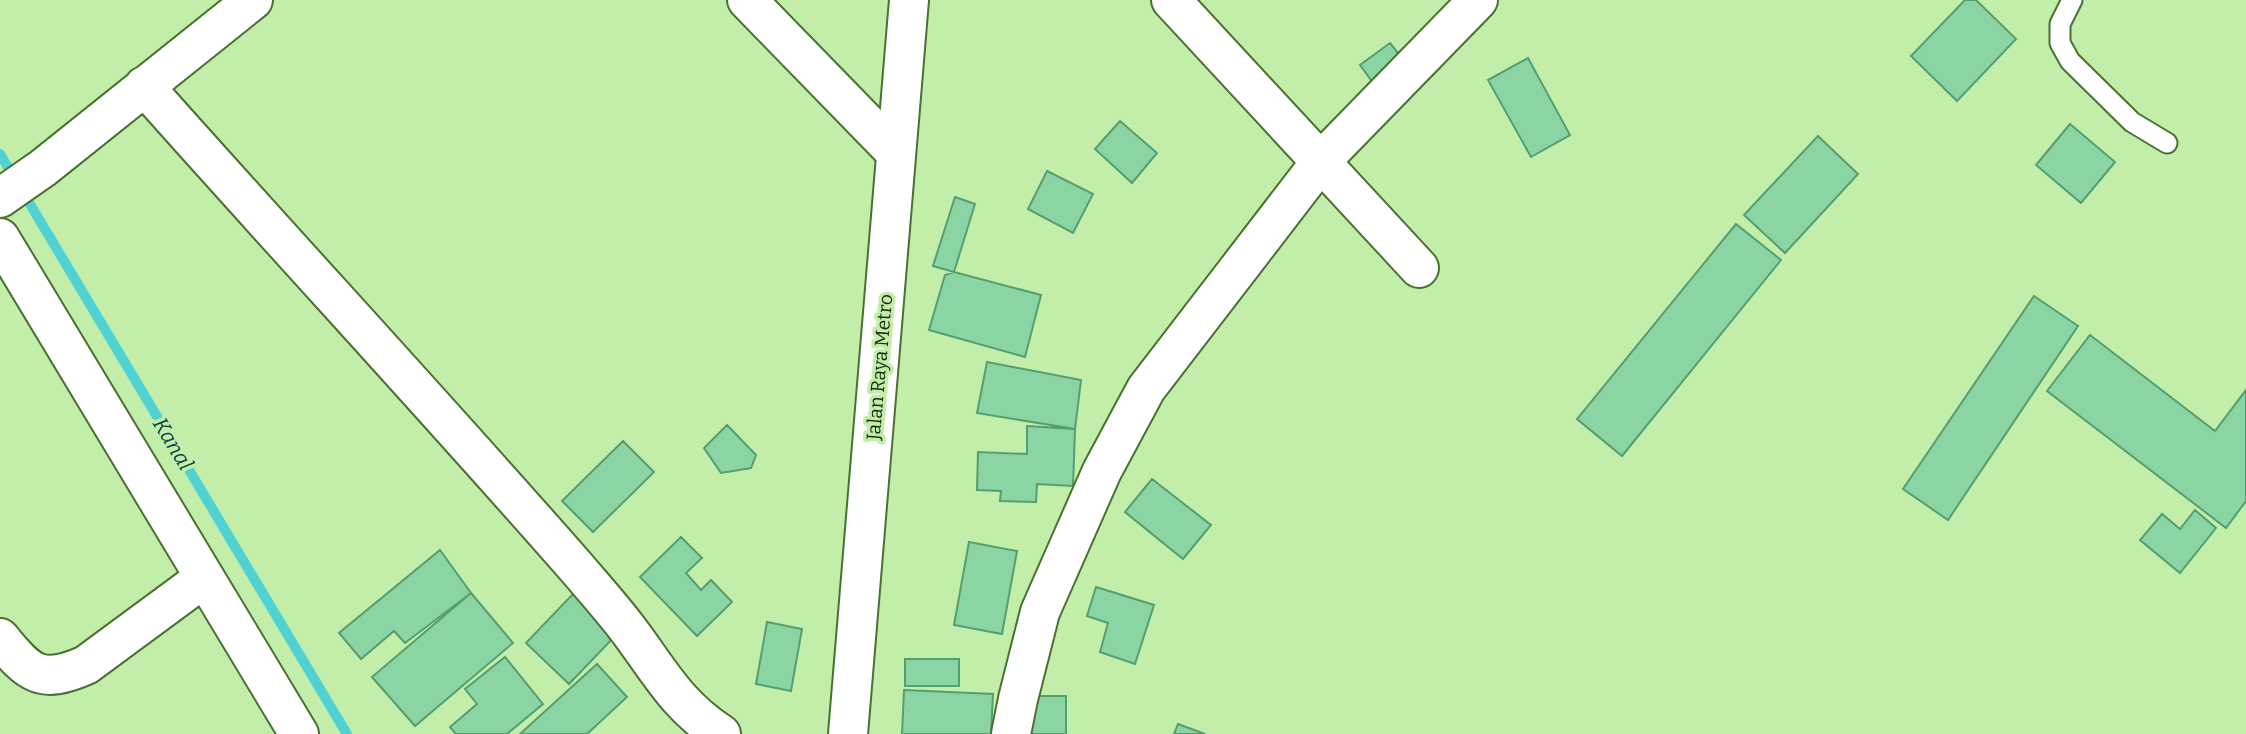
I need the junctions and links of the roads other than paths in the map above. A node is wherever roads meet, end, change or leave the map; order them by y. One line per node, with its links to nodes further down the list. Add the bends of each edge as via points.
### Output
1 (253, 0): 7 (main road)
2 (747, 0): 9 (main road)
3 (909, 0): 9 (main road, Jalan Raya Metro)
4 (1171, 0): 10 (main road)
5 (1478, 0): 10 (main road)
6 (2072, 0): 8 (lane, via 2060,24 2060,43 2070,61 2132,122)
7 (144, 86): 11 (main road); 17 (main road, via 577,568 626,626 678,700)
8 (2167, 143)
9 (897, 153): 18 (main road, Jalan Raya Metro)
10 (1322, 160): 13 (main road); 19 (main road, via 1146,389 1102,471 1040,612)
11 (3, 195)
12 (0, 238): 14 (main road)
13 (1419, 268)
14 (204, 578): 15 (main road, via 67,673 50,676 32,671); 16 (main road)
15 (0, 638)
16 (299, 734)
17 (721, 734)
18 (848, 734)
19 (1012, 734)

